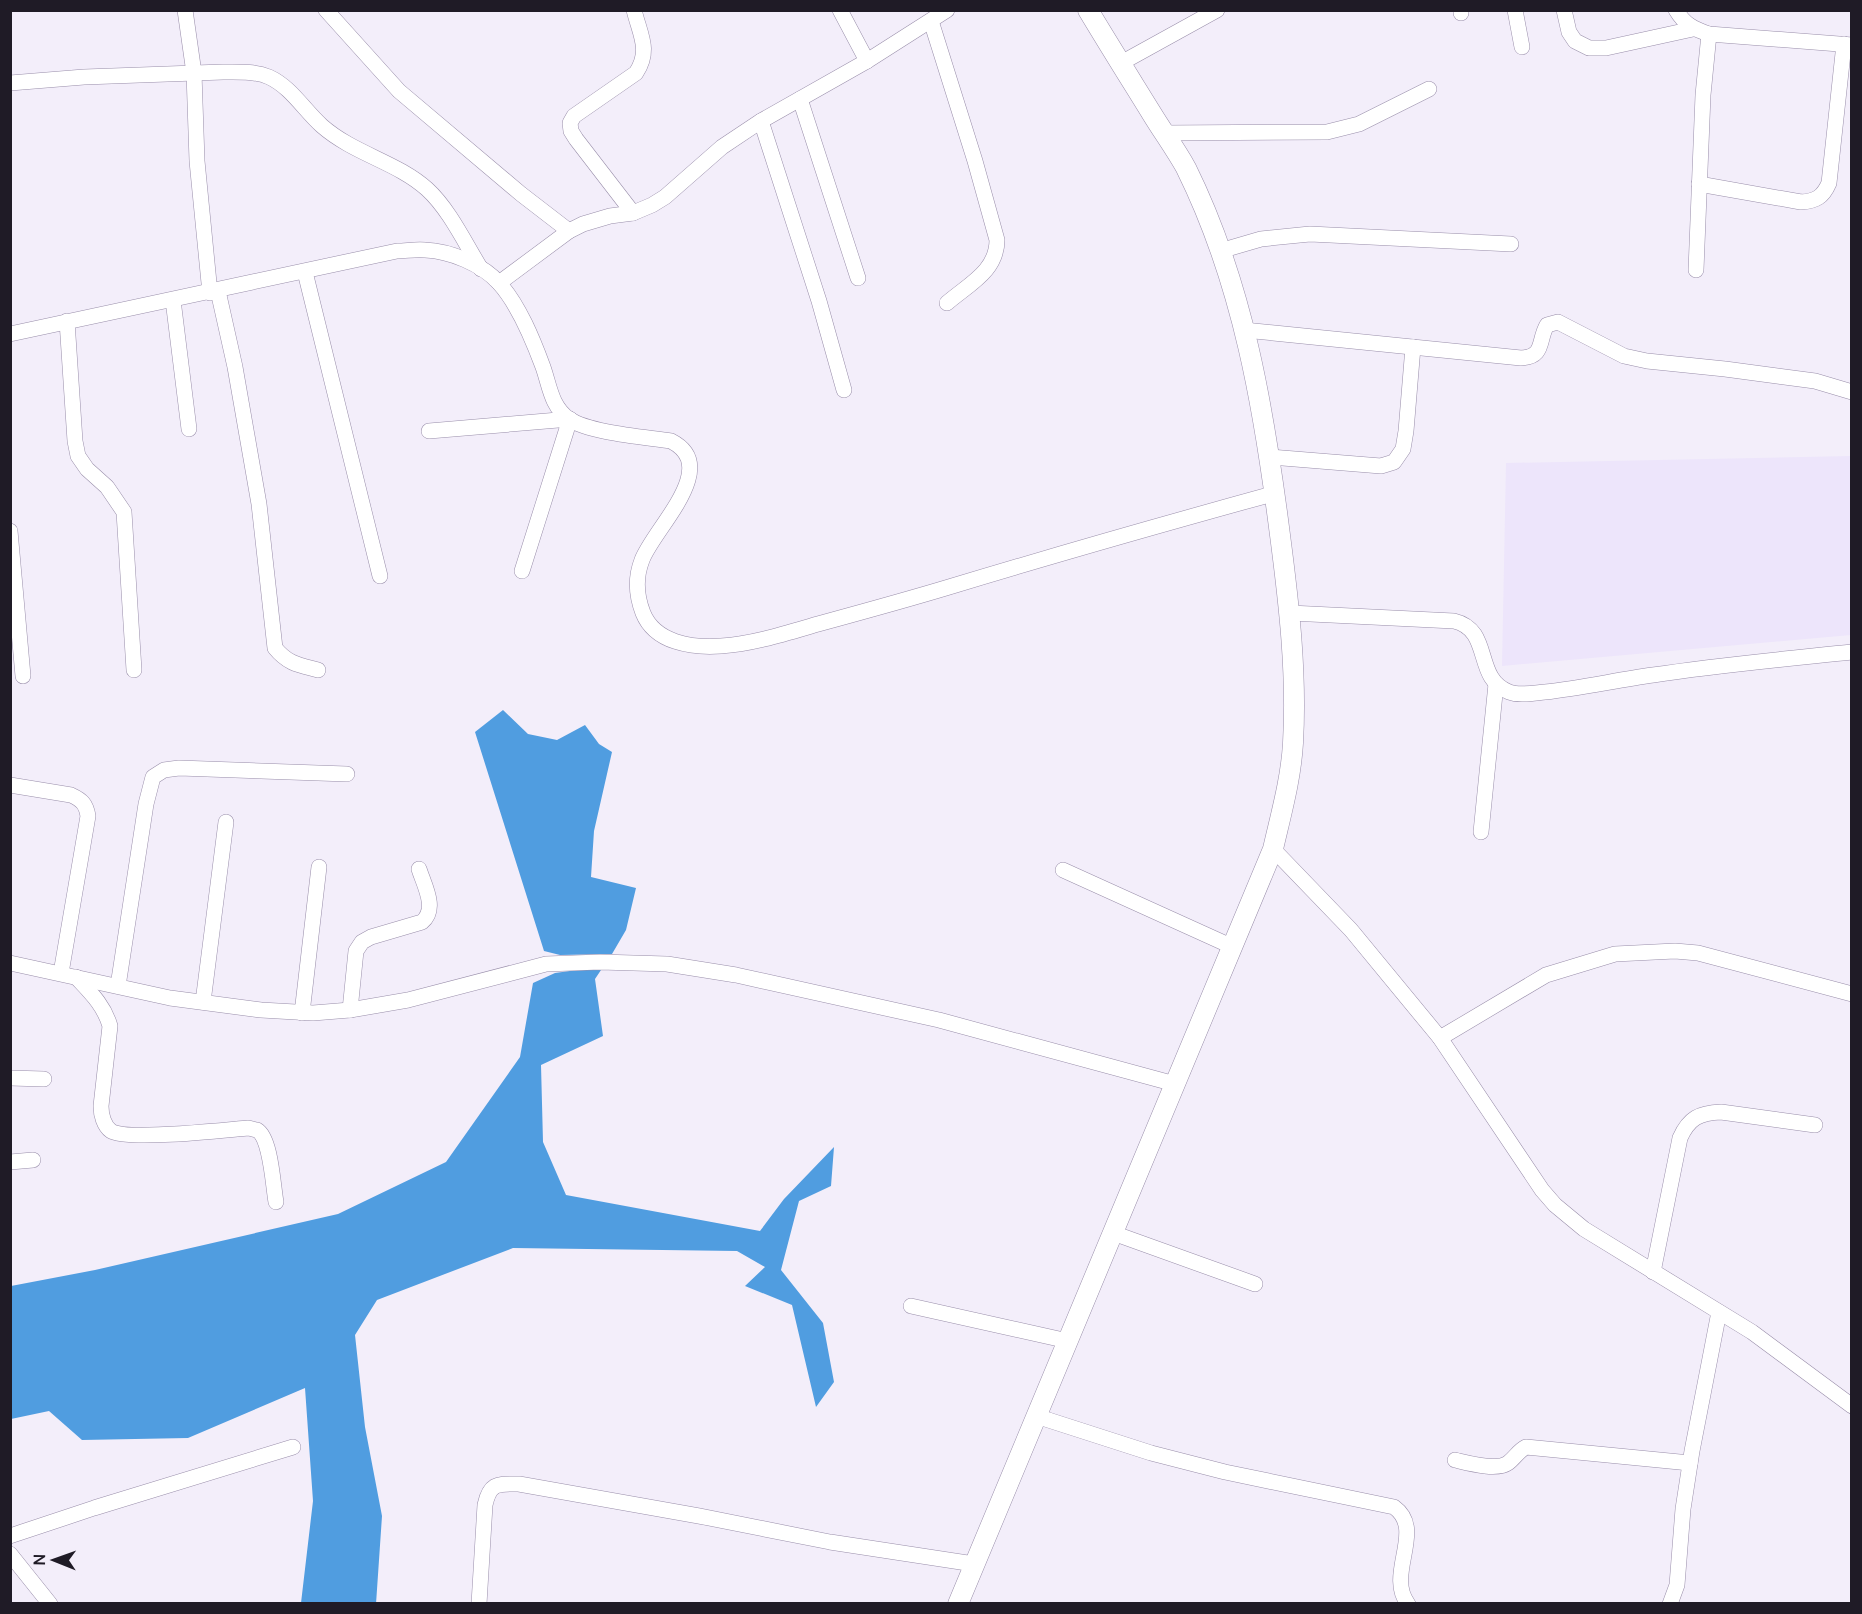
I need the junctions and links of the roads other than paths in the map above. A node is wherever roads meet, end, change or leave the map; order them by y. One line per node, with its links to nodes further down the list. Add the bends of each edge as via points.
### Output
1 (185, 10): 18 (street)
2 (326, 10): 26 (street, via 399,90)
3 (634, 10): 25 (street, via 644,48 643,63 636,73 574,116 570,123 576,139)
4 (840, 10): 16 (street)
5 (947, 10): 11 (street)
6 (1088, 10): 17 (street)
7 (1217, 10): 17 (street)
8 (1515, 10): 15 (street)
9 (1564, 10): 12 (street, via 1569,32 1575,41 1589,48 1606,48)
10 (1676, 10): 12 (street)
11 (931, 21): 16 (street); 36 (street, via 997,240 997,253 990,268)
12 (1693, 29): 13 (street)
13 (1709, 34): 14 (street); 24 (street)
14 (1848, 44): 24 (street, via 1829,183 1824,195 1801,202)
15 (1522, 47)
16 (867, 61): 21 (street)
17 (1121, 63): 23 (street)
18 (194, 73): 19 (street); 29 (street, via 246,73 271,78 342,141 403,172 427,189); 34 (street, via 197,161)
19 (10, 83)
20 (1429, 89): 23 (street, via 1359,124 1327,132)
21 (800, 99): 22 (street); 32 (street)
22 (761, 121): 25 (street, via 722,147 665,197); 41 (street)
23 (1164, 133): 28 (street, via 1185,166)
24 (1699, 184): 30 (street)
25 (633, 213): 26 (street, via 596,219)
26 (569, 231): 33 (street)
27 (1511, 244): 28 (street, via 1310,234 1262,238)
28 (1220, 251): 38 (street)
29 (481, 269): 31 (street, via 425,250 397,252); 33 (street)
30 (1696, 270)
31 (305, 272): 34 (street); 50 (street)
32 (858, 278)
33 (499, 283): 43 (street, via 530,332 555,405)
34 (214, 292): 35 (street); 54 (street, via 236,367 260,504 275,648 293,664)
35 (173, 300): 37 (street); 44 (street)
36 (947, 303)
37 (67, 321): 39 (street); 53 (street, via 78,456 124,512)
38 (1245, 330): 40 (street); 46 (street)
39 (10, 334)
40 (1413, 347): 42 (street, via 1530,357 1540,347 1547,325 1558,322 1624,356 1815,381); 46 (street, via 1406,431 1403,448 1394,462 1381,466)
41 (844, 390)
42 (1851, 392)
43 (570, 419): 45 (street); 47 (street, via 588,428 671,441 686,453 691,467 688,484 642,559 636,580 644,615 655,630 673,642 694,645 720,646 783,634); 49 (street)
44 (189, 429)
45 (429, 431)
46 (1270, 457): 47 (street)
47 (1276, 494): 51 (street)
48 (10, 531): 55 (street)
49 (522, 571)
50 (380, 576)
51 (1290, 613): 56 (street, via 1465,624 1474,632 1487,672); 61 (street, via 1293,745)
52 (1851, 652): 56 (street, via 1529,693 1510,693)
53 (134, 670)
54 (318, 670)
55 (23, 676)
56 (1496, 684): 60 (street)
57 (347, 774): 68 (street, via 179,768 164,770 153,777)
58 (10, 785): 67 (street, via 71,795 86,807)
59 (226, 822): 70 (street)
60 (1481, 832)
61 (1273, 849): 65 (street); 73 (street, via 1351,930)
62 (319, 867): 72 (street)
63 (419, 869): 71 (street, via 428,896 428,917 362,942 356,951)
64 (1063, 870): 65 (street)
65 (1233, 947): 76 (street)
66 (10, 963): 67 (street)
67 (68, 975): 68 (street); 80 (street, via 100,1004 110,1026 101,1106 101,1116 109,1130 120,1135 257,1130 267,1144)
68 (118, 986): 70 (street)
69 (1851, 994): 73 (street, via 1698,953 1615,954 1546,975)
70 (203, 1002): 72 (street)
71 (350, 1010): 72 (street); 76 (street, via 408,1000 546,964 667,964 736,975 939,1020)
72 (302, 1013)
73 (1440, 1038): 82 (street, via 1542,1191 1584,1229)
74 (10, 1078): 75 (street)
75 (44, 1079)
76 (1175, 1084): 81 (street)
77 (1815, 1125): 82 (street, via 1720,1112 1707,1113 1686,1125 1680,1138)
78 (33, 1160): 79 (street)
79 (10, 1162)
80 (276, 1202)
81 (1113, 1233): 83 (street); 86 (street)
82 (1653, 1272): 85 (street)
83 (1255, 1284)
84 (911, 1306): 86 (street)
85 (1719, 1312): 87 (street); 91 (street)
86 (1068, 1341): 88 (street)
87 (1851, 1406)
88 (1036, 1416): 94 (street); 95 (street, via 1226,1472 1394,1507 1405,1520 1408,1534 1401,1568)
89 (293, 1447): 92 (street)
90 (1455, 1460): 91 (street, via 1500,1467 1526,1447)
91 (1690, 1463): 99 (street, via 1677,1585)
92 (10, 1536)
93 (10, 1554): 96 (street)
94 (974, 1564): 97 (street, via 505,1484 493,1486 486,1498); 98 (street)
95 (1403, 1600)
96 (50, 1604)
97 (479, 1604)
98 (958, 1604)
99 (1670, 1604)

